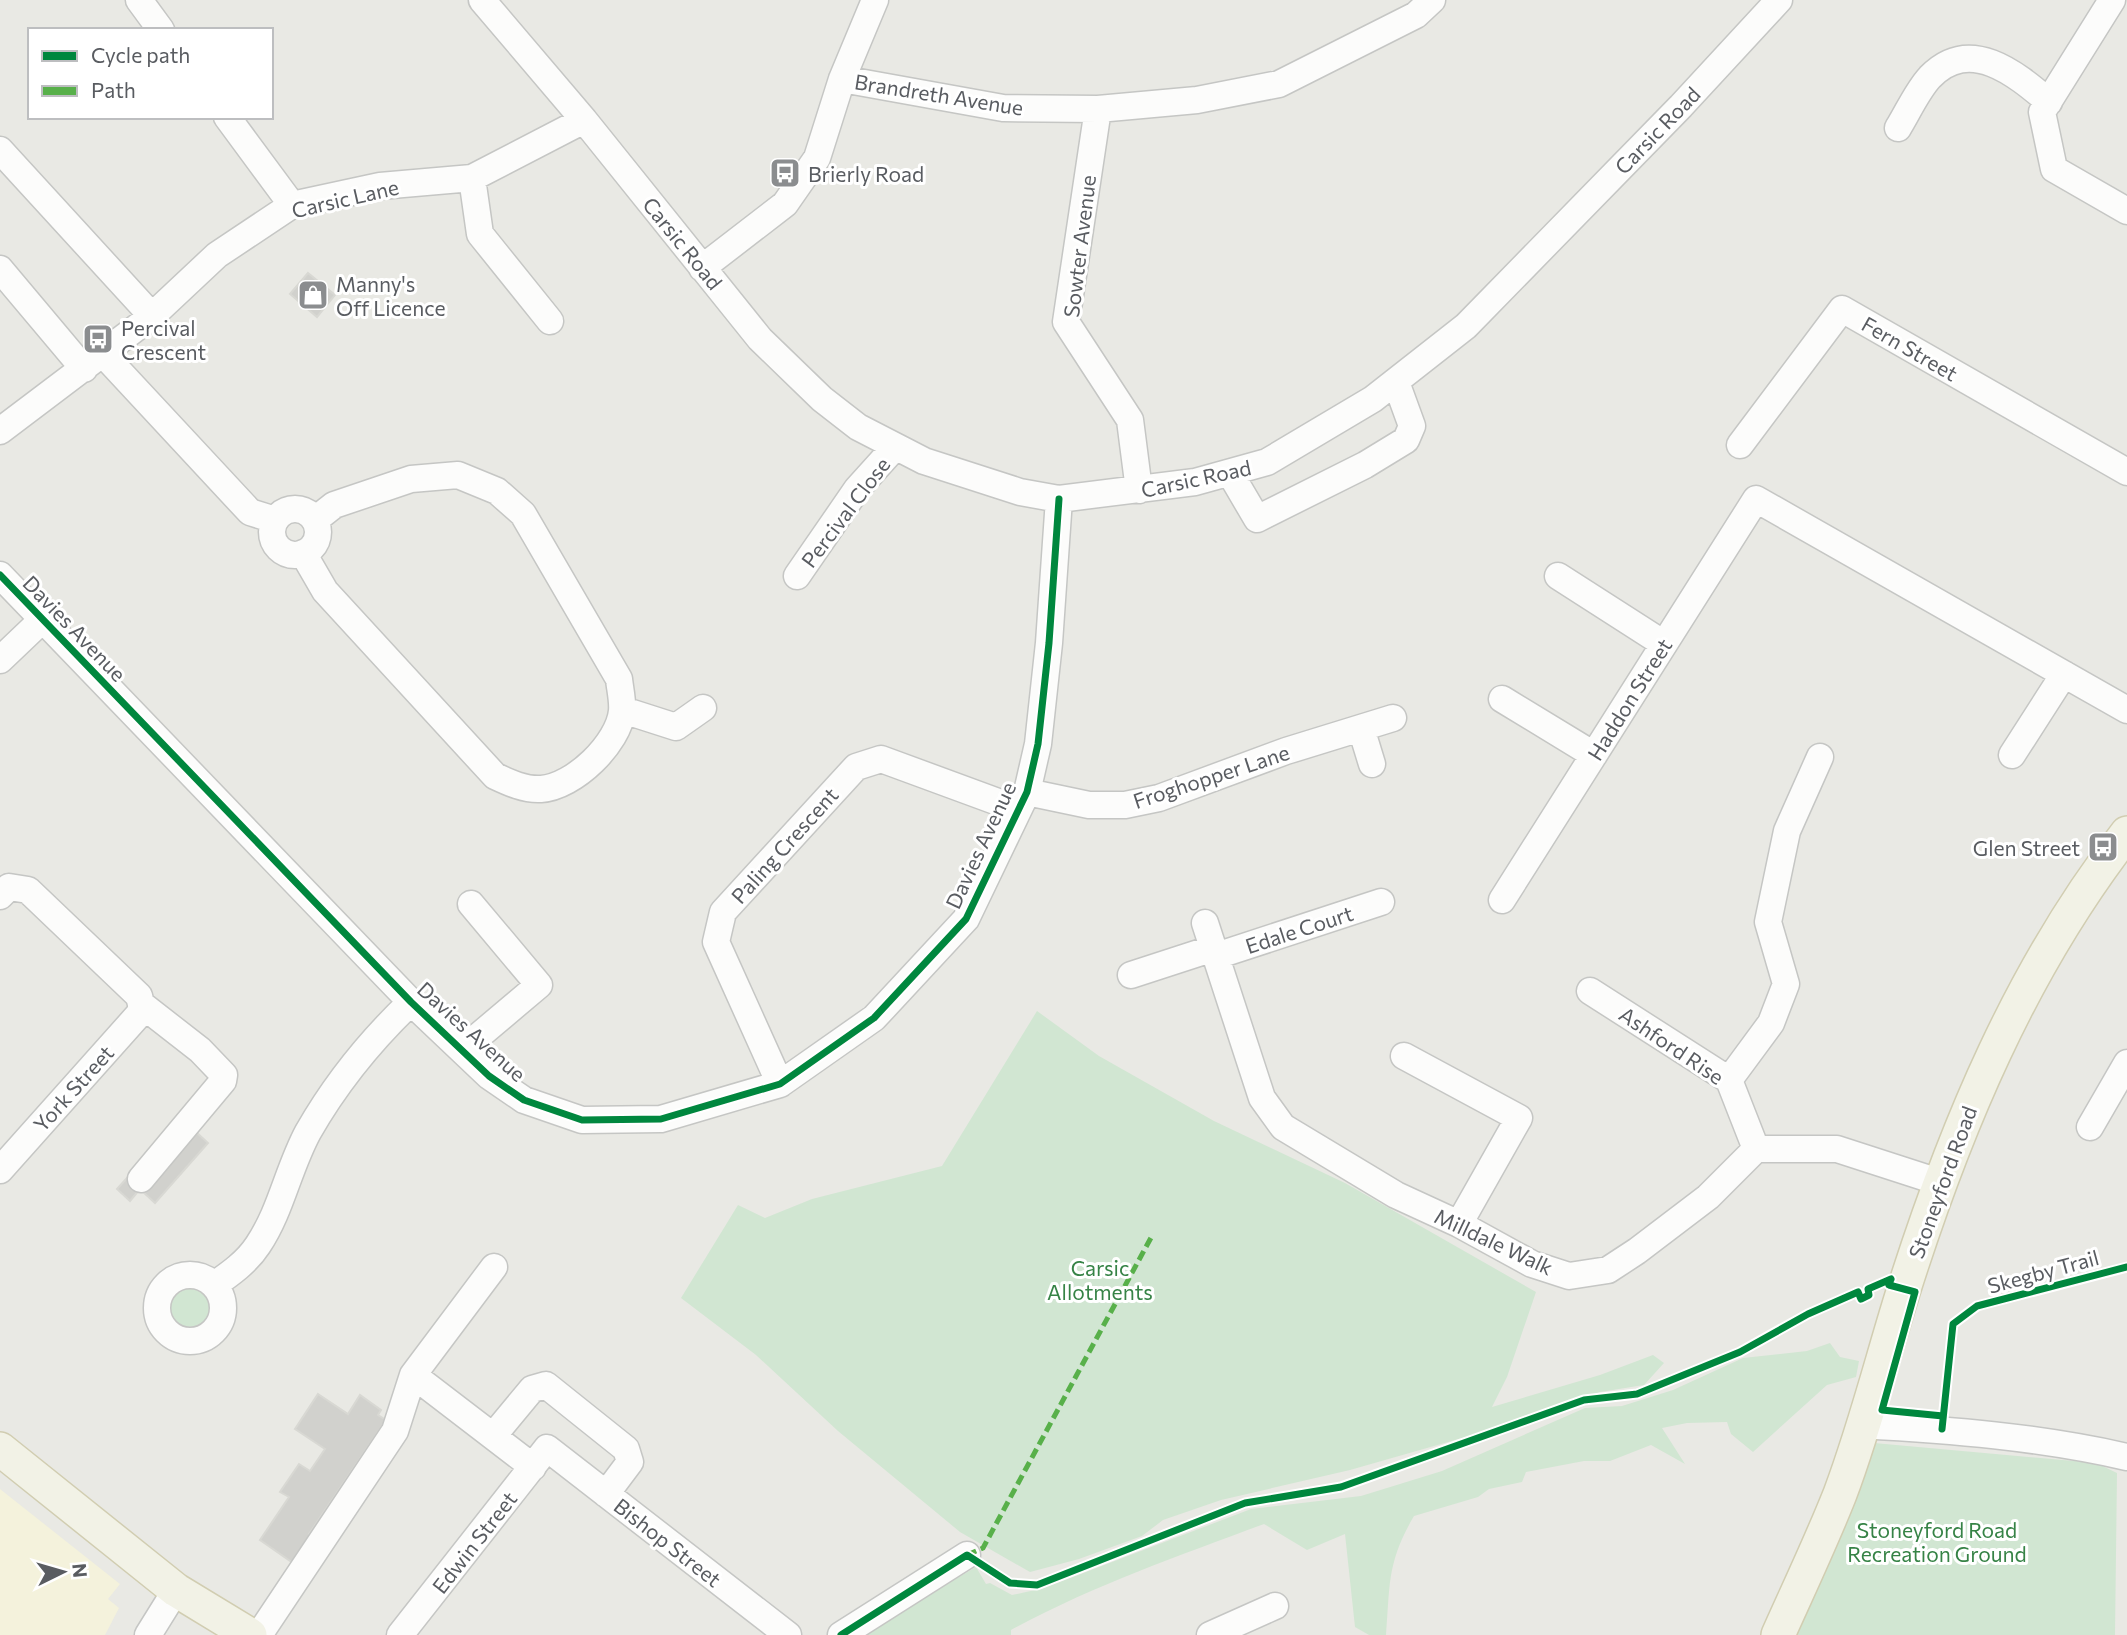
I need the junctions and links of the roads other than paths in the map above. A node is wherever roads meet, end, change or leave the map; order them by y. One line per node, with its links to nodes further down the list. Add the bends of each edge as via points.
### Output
1 (139, 0): 7 (street)
2 (875, 0): 8 (street)
3 (1432, 0): 10 (street, Brandreth Avenue, via 1416,15 1279,84 1197,100)
4 (1779, 0): 23 (street, Carsic Road, via 1466,326)
5 (2112, 0): 9 (street)
6 (488, 2): 12 (street, Carsic Road)
7 (160, 28)
8 (842, 79): 10 (street, Brandreth Avenue, via 1003,108); 18 (street, via 817,158 785,204)
9 (2049, 102): 13 (street, via 2021,78 1992,62 1971,57 1948,63 1929,78); 17 (street, via 2042,112 2054,169)
10 (1098, 109): 29 (street, Sowter Avenue, via 1066,322 1130,420)
11 (228, 119): 16 (street)
12 (584, 120): 15 (street, Carsic Lane); 18 (street, Carsic Road)
13 (1898, 128)
14 (0, 150): 20 (street)
15 (472, 178): 16 (street, Carsic Lane, via 380,186); 21 (street, via 480,234)
16 (292, 205): 20 (street, Carsic Lane, via 217,255)
17 (2127, 211)
18 (702, 268): 26 (street, Carsic Road, via 760,339 822,399)
19 (0, 269): 22 (street)
20 (152, 316): 22 (street, Carsic Lane)
21 (550, 321)
22 (94, 362): 24 (street, Carsic Lane); 31 (street, via 250,512)
23 (1396, 382): 28 (street, Carsic Road, via 1267,462); 28 (street, via 1412,426 1406,440 1365,465 1257,519)
24 (0, 431)
25 (1740, 445): 27 (street, Fern Street, via 1842,309)
26 (894, 448): 30 (street, Carsic Road, via 1020,492); 35 (street, Percival Close, via 857,489)
27 (2127, 472)
28 (1230, 473): 29 (street, Carsic Road)
29 (1139, 490): 30 (street, Carsic Road)
30 (1059, 499): 51 (street, Davies Avenue, via 1041,719)
31 (275, 520): 32 (street, via 295,509); 33 (street, via 272,533 277,546 289,554)
32 (314, 520): 33 (street, via 317,536); 43 (street, via 334,505 411,479 458,475 498,491 523,514 619,679)
33 (303, 553): 43 (street, via 326,591 495,776 541,789 565,783 605,749)
34 (0, 575): 37 (street, Davies Avenue)
35 (797, 576)
36 (1558, 576): 38 (street)
37 (42, 620): 39 (street); 60 (street, Davies Avenue)
38 (1664, 644): 40 (street, Haddon Street, via 1756,499); 47 (street, Haddon Street)
39 (0, 660)
40 (2064, 674): 44 (street); 48 (street)
41 (1502, 699): 47 (street)
42 (703, 708): 43 (street, via 676,727)
43 (622, 710)
44 (2127, 710)
45 (1394, 718): 46 (street, Froghopper Lane)
46 (1361, 728): 50 (street); 51 (street, Froghopper Lane, via 1159,798 1125,805)
47 (1594, 755): 54 (street, Haddon Street)
48 (2012, 755)
49 (1820, 757): 65 (street, via 1787,831 1768,922 1786,984 1772,1023)
50 (1372, 764)
51 (1022, 800): 66 (street, Davies Avenue, via 965,919 874,1018); 66 (street, Paling Crescent, via 881,759 856,767 723,912 716,942)
52 (2127, 832): 71 (main road, Stoneyford Road, via 2091,880 1996,1044)
53 (0, 896): 61 (street, via 9,887 28,890 139,996)
54 (1502, 900)
55 (1381, 902): 57 (street, Edale Court)
56 (471, 904): 62 (street, via 539,985)
57 (1212, 942): 58 (street, Edale Court); 72 (street, Milldale Walk, via 1262,1098 1278,1122 1396,1195)
58 (1131, 975)
59 (1590, 991): 65 (street, Ashford Rise)
60 (411, 1002): 62 (street, Davies Avenue); 74 (street, via 350,1067 307,1134 256,1248)
61 (141, 1004): 69 (street, York Street, via 141,1012); 70 (street, via 208,1056 225,1075)
62 (462, 1050): 66 (street, Davies Avenue, via 524,1100 582,1120 661,1119)
63 (1404, 1056): 72 (street, via 1519,1118)
64 (2127, 1063): 67 (street)
65 (1729, 1080): 68 (street, Ashford Rise)
66 (780, 1084)
67 (2090, 1127)
68 (1756, 1149): 71 (street, via 1836,1149); 72 (street, Milldale Walk, via 1708,1197 1608,1270 1569,1276 1532,1264)
69 (0, 1170)
70 (141, 1179)
71 (1939, 1182): 76 (main road, Stoneyford Road)
72 (1459, 1224)
73 (494, 1267): 75 (street)
74 (214, 1285)
75 (413, 1375): 77 (street, Bishop Street); 87 (street, via 395,1431)
76 (1861, 1425): 79 (street, via 2065,1443); 92 (main road, Stoneyford Road, via 1840,1493)
77 (493, 1436): 80 (street, Bishop Street); 81 (street, via 533,1388 546,1385 626,1449 630,1462)
78 (0, 1449): 83 (main road)
79 (2127, 1457)
80 (540, 1458): 81 (street, Bishop Street); 88 (street, Edwin Street)
81 (607, 1494): 89 (street, Bishop Street)
82 (967, 1555): 90 (street)
83 (176, 1590): 85 (street); 86 (main road)
84 (1275, 1606): 91 (street)
85 (148, 1635)
86 (250, 1635)
87 (260, 1635)
88 (400, 1635)
89 (788, 1635)
90 (841, 1635)
91 (1210, 1635)
92 (1779, 1635)

